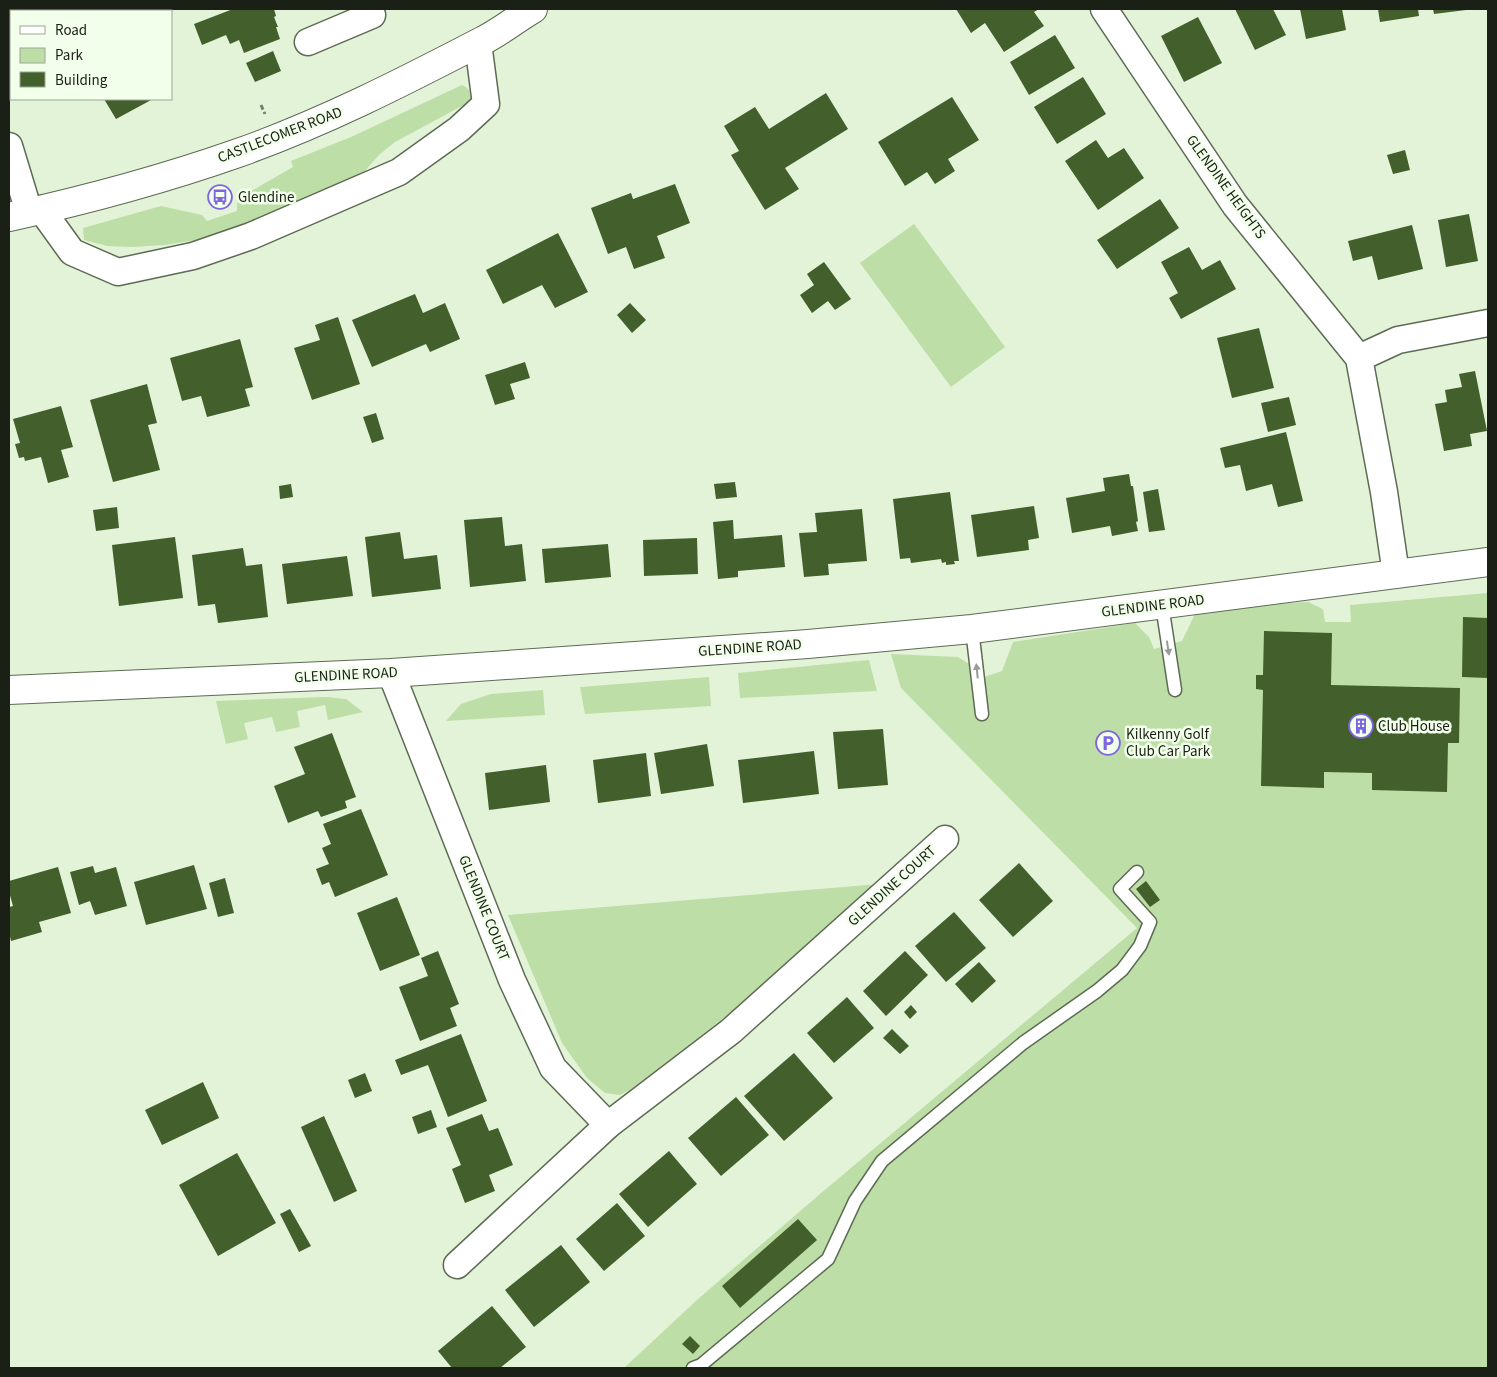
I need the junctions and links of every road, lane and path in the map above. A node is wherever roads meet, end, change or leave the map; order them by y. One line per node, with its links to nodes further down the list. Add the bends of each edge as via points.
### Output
1 (533, 9): 6 (street, CASTLECOMER ROAD)
2 (1104, 9): 10 (street, GLENDINE HEIGHTS, via 1235,205)
3 (372, 15): 4 (street)
4 (337, 18): 5 (street)
5 (308, 42)
6 (478, 43): 8 (street, CASTLECOMER ROAD, via 366,100 275,139 147,182); 8 (street, via 486,104 459,129 399,172 251,236 192,256 118,272 72,252)
7 (9, 146): 8 (street)
8 (26, 213)
9 (1488, 323): 10 (street, via 1398,340)
10 (1359, 358): 12 (street, GLENDINE HEIGHTS)
11 (1488, 562): 12 (street, GLENDINE ROAD)
12 (1396, 574): 13 (street, GLENDINE ROAD)
13 (1162, 605): 14 (street, GLENDINE ROAD); 17 (lane, one-way to 17)
14 (972, 629): 15 (street, GLENDINE ROAD, via 808,644); 18 (lane, one-way to 14)
15 (391, 673): 16 (street, GLENDINE ROAD); 21 (street, GLENDINE COURT, via 512,980 552,1068)
16 (9, 690)
17 (1175, 690)
18 (982, 714)
19 (945, 839): 21 (street, GLENDINE COURT, via 731,1031)
20 (1137, 872): 23 (lane, via 1120,889 1150,922 1140,946 1122,970 1024,1043 882,1161 855,1201 828,1259 701,1365)
21 (608, 1125): 22 (street, GLENDINE COURT)
22 (457, 1265)
23 (693, 1368)

